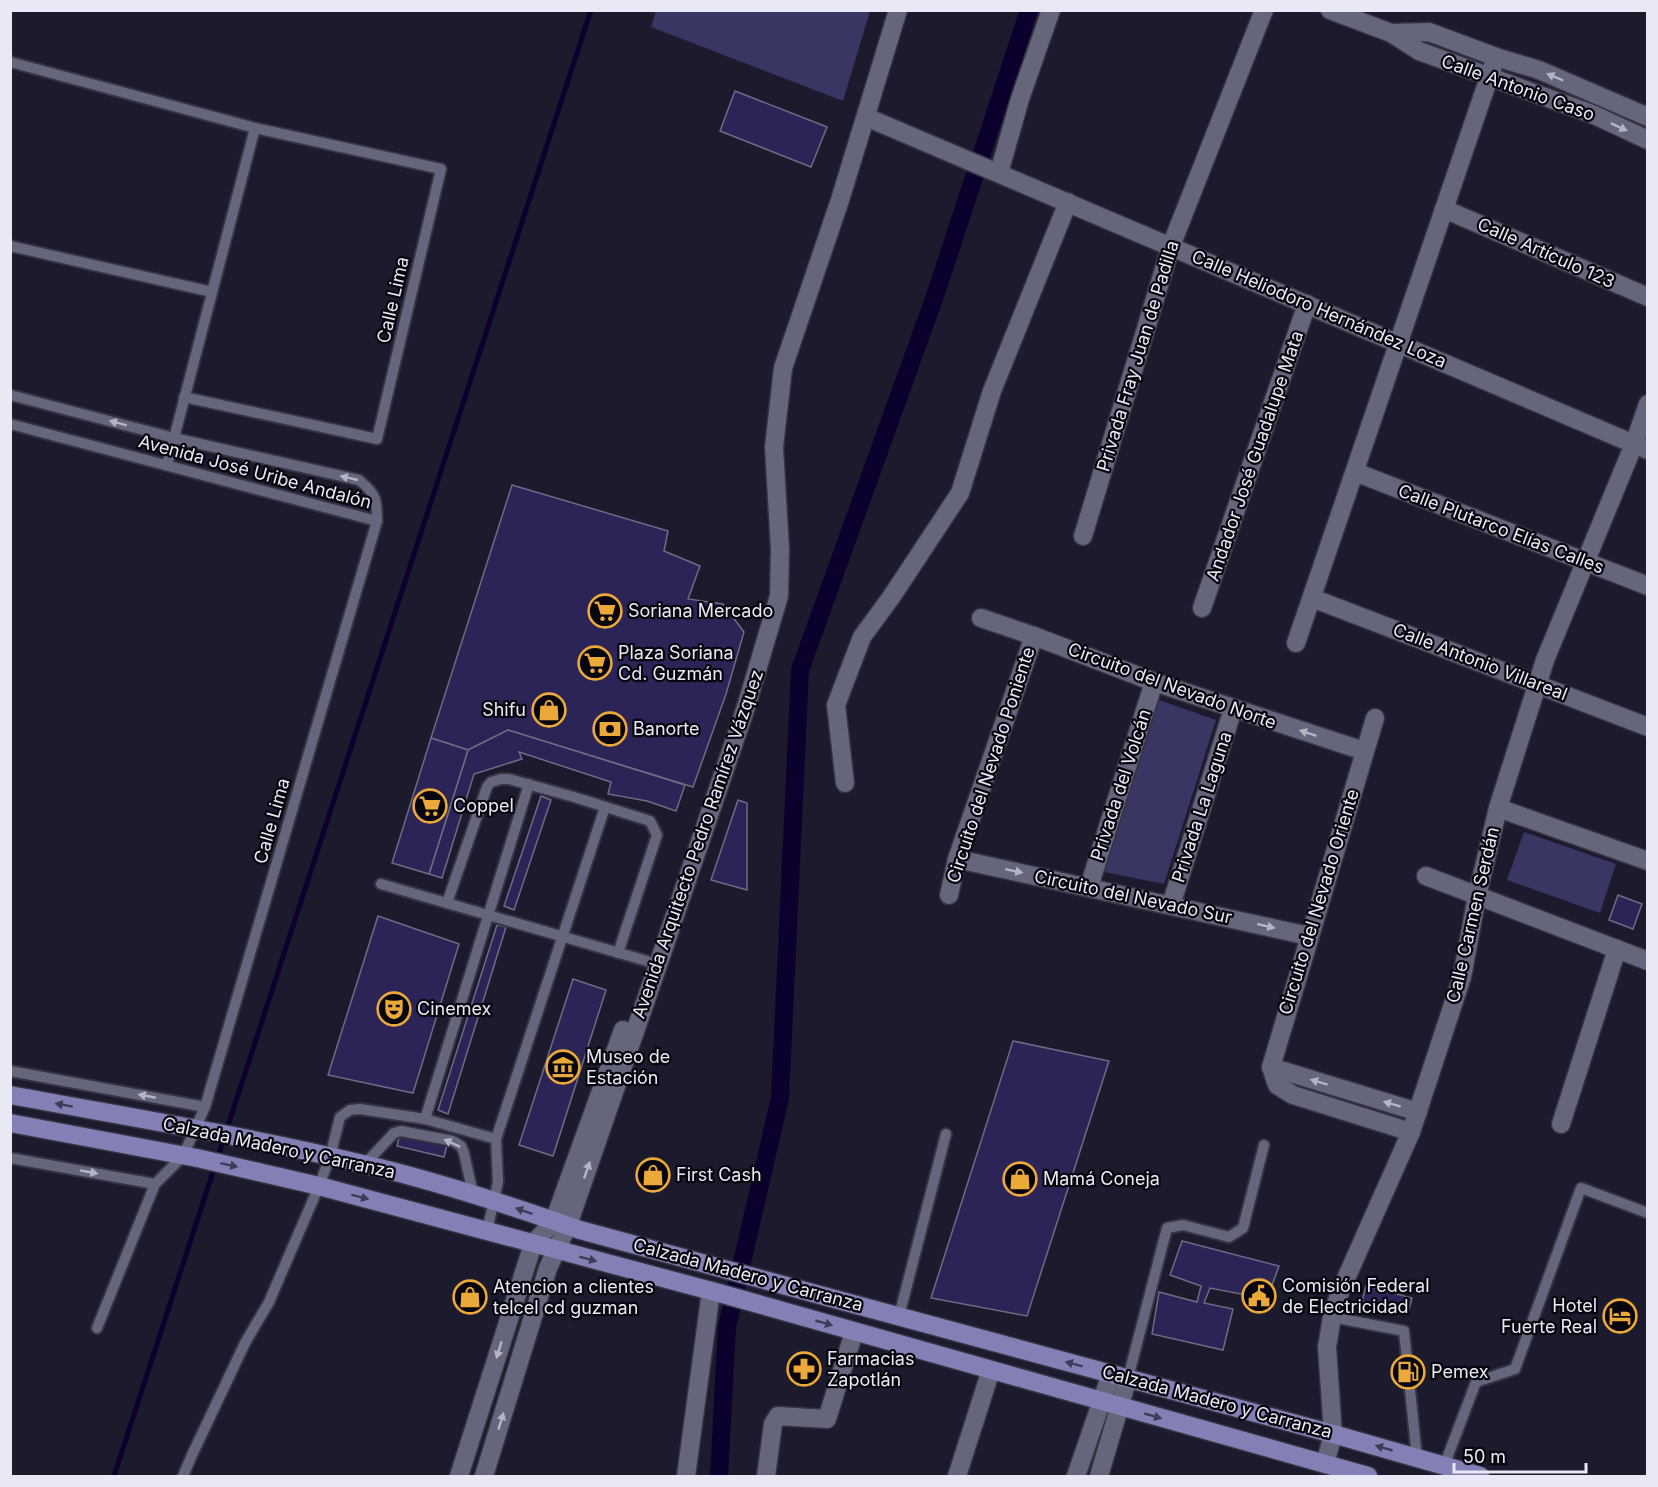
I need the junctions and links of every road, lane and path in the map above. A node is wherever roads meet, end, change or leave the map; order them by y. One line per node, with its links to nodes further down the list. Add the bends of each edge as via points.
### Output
1 (898, 10): 9 (street, Avenida Arquitecto Pedro Ramírez Vázquez)
2 (1051, 10): 13 (street)
3 (1264, 10): 17 (street, Privada Fray Juan de Padilla)
4 (1330, 10): 5 (street, Calle Antonio Caso)
5 (1391, 33): 6 (street, Calle Antonio Caso, via 1428,32); 8 (street, Calle Antonio Caso, via 1419,51)
6 (1496, 57): 8 (street); 10 (street, Calle Antonio Caso, one-way to 6, via 1539,70)
7 (10, 62): 11 (lane)
8 (1489, 78): 12 (street, Calle Antonio Caso, one-way to 12, via 1592,114); 15 (street)
9 (866, 117): 13 (street, Calle Heliodoro Hernández Loza); 32 (street, Avenida Arquitecto Pedro Ramírez Vázquez, via 783,368 774,447)
10 (1647, 117)
11 (255, 128): 18 (lane); 23 (lane, Calle Lima, via 441,169 377,440)
12 (1647, 140)
13 (995, 172): 14 (street, Calle Heliodoro Hernández Loza)
14 (1068, 202): 17 (street, Calle Heliodoro Hernández Loza); 46 (street, via 992,391 960,493 862,637 836,705)
15 (1444, 209): 19 (street, Calle Artículo 123); 21 (street)
16 (10, 246): 18 (lane)
17 (1171, 246): 20 (street, Calle Heliodoro Hernández Loza); 31 (street, Privada Fray Juan de Padilla)
18 (212, 292): 23 (lane)
19 (1647, 297)
20 (1307, 304): 21 (street, Calle Heliodoro Hernández Loza); 36 (street, Andador José Guadalupe Mata)
21 (1398, 344): 27 (street, Calle Heliodoro Hernández Loza); 29 (street)
22 (10, 395): 26 (lane, Avenida José Uribe Andalón, one-way to 22)
23 (184, 397): 26 (lane)
24 (1647, 404): 27 (street, Calle Carmen Serdán)
25 (10, 424): 28 (lane, Avenida José Uribe Andalón)
26 (174, 438): 28 (lane); 30 (lane, Avenida José Uribe Andalón, one-way to 26, via 373,491 359,480)
27 (1641, 447): 33 (street, Calle Carmen Serdán)
28 (167, 465): 30 (lane, Avenida José Uribe Andalón)
29 (1355, 472): 33 (street, Calle Plutarco Elías Calles); 35 (street)
30 (377, 521): 69 (lane, Calle Lima)
31 (1083, 536)
32 (780, 549): 65 (street, Avenida Arquitecto Pedro Ramírez Vázquez, via 702,806); 88 (street, Avenida Arquitecto Pedro Ramírez Vázquez, one-way to 32, via 746,707 779,596)
33 (1586, 562): 34 (street, Calle Plutarco Elías Calles); 41 (street, Calle Carmen Serdán)
34 (1647, 586)
35 (1312, 598): 39 (street); 41 (street, Calle Antonio Villareal)
36 (1202, 608)
37 (981, 618): 38 (street, Circuito del Nevado Norte)
38 (1034, 636): 40 (street, Circuito del Nevado Norte); 50 (street, Circuito del Nevado Poniente)
39 (1296, 643)
40 (1154, 682): 42 (street, Circuito del Nevado Norte); 54 (street, Privada del Volcán)
41 (1538, 685): 44 (street, Calle Antonio Villareal); 49 (street, Calle Carmen Serdán)
42 (1233, 709): 45 (street, Circuito del Nevado Norte, one-way to 42); 58 (street, Privada La Laguna)
43 (1375, 718): 45 (street, Circuito del Nevado Oriente)
44 (1647, 727)
45 (1364, 752): 60 (street, Circuito del Nevado Oriente)
46 (845, 783)
47 (529, 784): 48 (lane); 57 (lane, via 501,779 487,787); 59 (lane)
48 (605, 807): 61 (lane); 63 (lane, via 650,821 657,835)
49 (1498, 808): 51 (street); 56 (street, Calle Carmen Serdán)
50 (957, 859): 54 (street, Circuito del Nevado Sur, one-way to 54); 55 (street, Circuito del Nevado Poniente)
51 (1647, 861)
52 (1426, 876): 56 (street)
53 (381, 884): 57 (lane)
54 (1089, 887): 58 (street, Circuito del Nevado Sur)
55 (949, 894)
56 (1477, 896): 62 (street); 70 (street, Calle Carmen Serdán, via 1462,977)
57 (447, 903): 59 (lane)
58 (1170, 905): 60 (street, Circuito del Nevado Sur, one-way to 60)
59 (488, 915): 61 (lane); 71 (lane)
60 (1309, 936): 66 (street, Circuito del Nevado Oriente)
61 (562, 937): 63 (lane); 77 (lane)
62 (1617, 949): 64 (street); 73 (street)
63 (618, 953): 65 (lane)
64 (1647, 960)
65 (647, 961): 88 (street, Avenida Arquitecto Pedro Ramírez Vázquez)
66 (1271, 1066): 70 (street, one-way to 66); 75 (street, via 1277,1085 1293,1095)
67 (10, 1071): 69 (lane, one-way to 67)
68 (10, 1095): 74 (main road, Calzada Madero y Carranza, one-way to 68)
69 (205, 1107): 74 (lane, Calle Lima)
70 (1418, 1112): 75 (street, Calle Carmen Serdán)
71 (425, 1119): 77 (lane); 80 (lane, via 350,1110 340,1117)
72 (10, 1122): 79 (main road, Calzada Madero y Carranza)
73 (1562, 1124)
74 (200, 1130): 79 (lane, Calle Lima); 80 (main road, Calzada Madero y Carranza)
75 (1411, 1132): 96 (street, Calle Carmen Serdán)
76 (946, 1134): 95 (lane)
77 (496, 1139): 86 (lane, via 498,1182)
78 (1264, 1145): 102 (lane, via 1243,1228 1229,1237 1183,1225 1167,1228)
79 (190, 1157): 83 (lane, Calle Lima); 84 (main road, Calzada Madero y Carranza, one-way to 84)
80 (330, 1157): 82 (main road, Calzada Madero y Carranza); 84 (lane)
81 (10, 1158): 83 (lane, one-way to 83)
82 (364, 1164): 85 (main road, Calzada Madero y Carranza); 85 (lane, one-way to 82, via 464,1153 453,1141 401,1131 394,1133)
83 (155, 1184): 97 (lane)
84 (319, 1186): 89 (main road, Calzada Madero y Carranza, one-way to 89); 109 (lane, via 269,1302 245,1343)
85 (473, 1194): 86 (main road, Calzada Madero y Carranza)
86 (494, 1200): 88 (main road, Calzada Madero y Carranza, one-way to 86); 89 (lane)
87 (1647, 1214): 107 (lane, via 1581,1188 1515,1369 1476,1382)
88 (561, 1223): 90 (street, Avenida Arquitecto Pedro Ramírez Vázquez); 91 (street, Avenida Arquitecto Pedro Ramírez Vázquez); 92 (main road, Calzada Madero y Carranza)
89 (487, 1232): 90 (main road, Calzada Madero y Carranza)
90 (533, 1244): 91 (main road, Calzada Madero y Carranza); 110 (street, Avenida Arquitecto Pedro Ramírez Vázquez, one-way to 110)
91 (555, 1251): 93 (main road, Calzada Madero y Carranza, one-way to 93); 111 (street, Avenida Arquitecto Pedro Ramírez Vázquez, one-way to 91)
92 (802, 1290): 94 (main road); 95 (main road, Calzada Madero y Carranza)
93 (716, 1292): 94 (main road, Calzada Madero y Carranza); 112 (street)
94 (796, 1315): 98 (main road, Calzada Madero y Carranza, one-way to 98)
95 (899, 1316): 99 (main road, Calzada Madero y Carranza)
96 (1332, 1317): 105 (street, Calle Carmen Serdán, via 1327,1347); 106 (lane, via 1404,1331)
97 (97, 1328)
98 (854, 1332): 100 (main road, Calzada Madero y Carranza); 113 (street, via 827,1419 778,1416 773,1424)
99 (956, 1332): 100 (main road); 102 (main road, Calzada Madero y Carranza, one-way to 99)
100 (948, 1358): 101 (main road, Calzada Madero y Carranza)
101 (991, 1370): 103 (main road, Calzada Madero y Carranza); 114 (street)
102 (1120, 1376): 103 (street); 104 (street); 105 (main road, Calzada Madero y Carranza)
103 (1102, 1401): 104 (main road, Calzada Madero y Carranza); 115 (street)
104 (1120, 1407): 108 (main road, Calzada Madero y Carranza, one-way to 108); 116 (street)
105 (1333, 1434): 106 (main road, Calzada Madero y Carranza, one-way to 105); 108 (street, Calle Carmen Serdán)
106 (1417, 1458): 107 (main road, Calzada Madero y Carranza)
107 (1444, 1466): 118 (main road, Calzada Madero y Carranza)
108 (1324, 1470): 117 (main road, Calzada Madero y Carranza)
109 (183, 1476)
110 (459, 1476)
111 (484, 1476)
112 (686, 1476)
113 (766, 1476)
114 (957, 1476)
115 (1076, 1476)
116 (1099, 1476)
117 (1368, 1476)
118 (1480, 1476)

